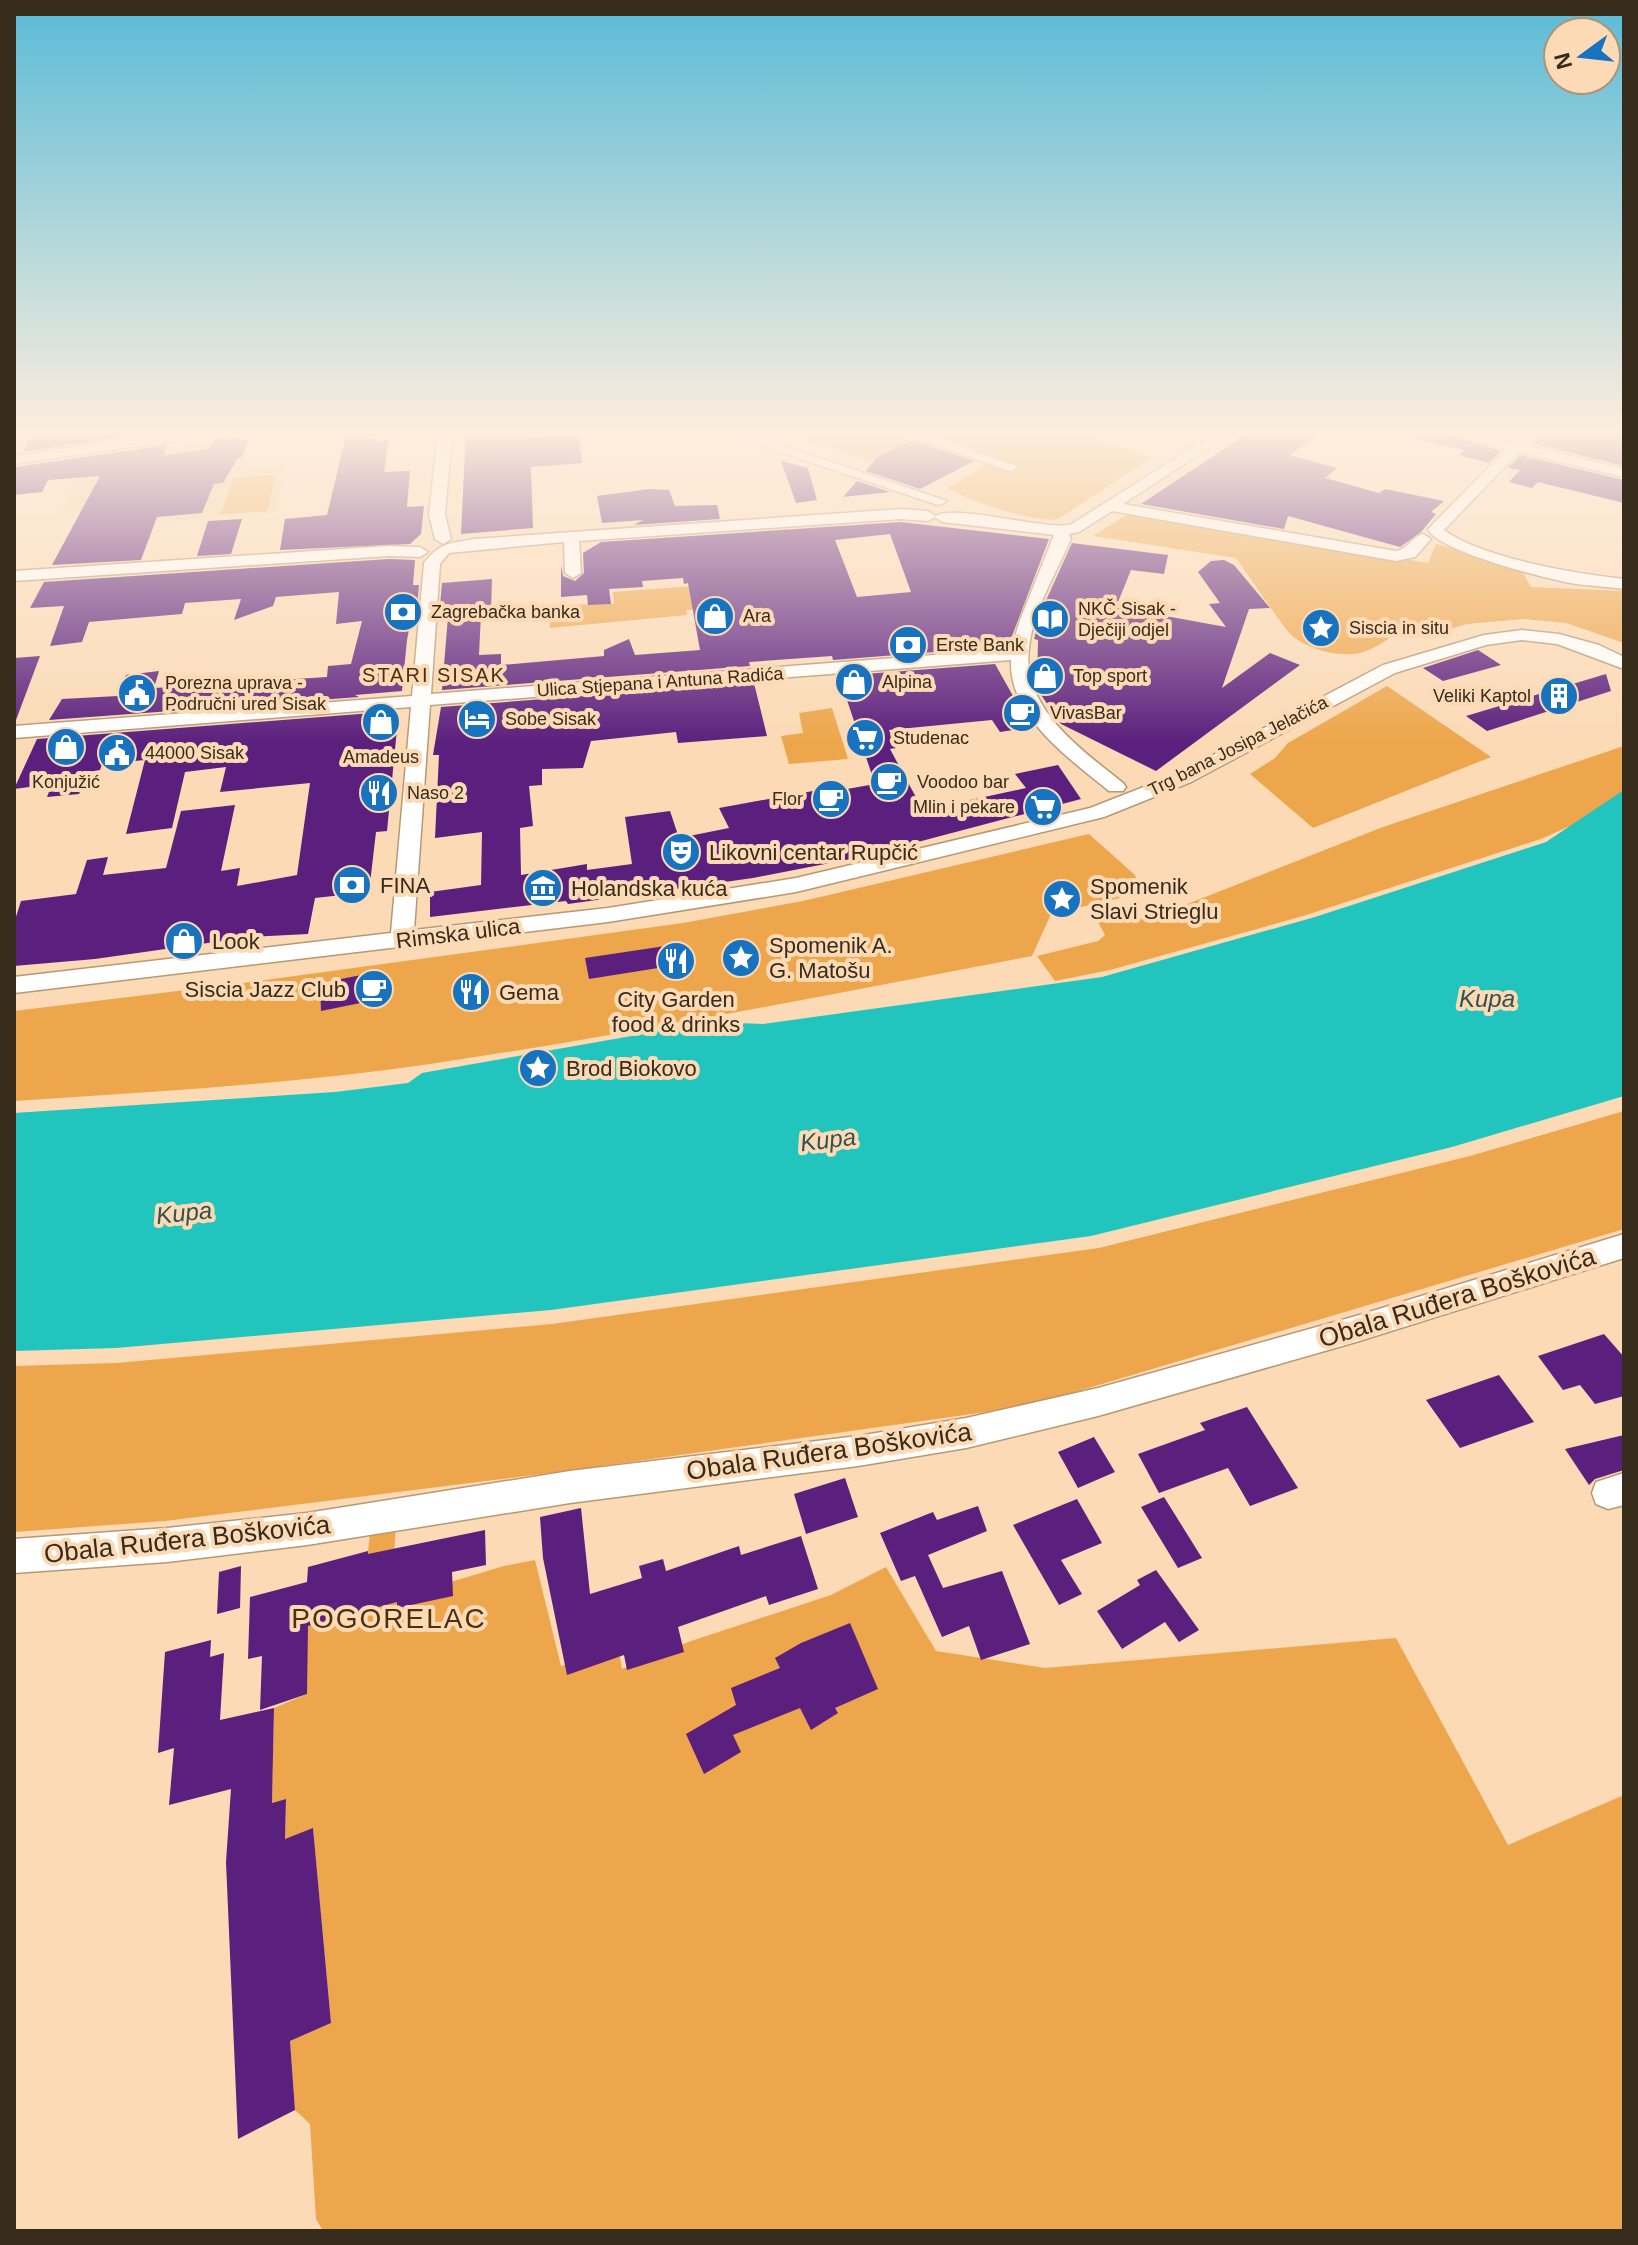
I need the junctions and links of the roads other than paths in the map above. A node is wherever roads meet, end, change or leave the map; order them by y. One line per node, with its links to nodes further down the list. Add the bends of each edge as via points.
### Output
1 (434, 536): 8 (street)
2 (589, 536): 7 (street)
3 (1062, 536): 13 (street)
4 (1279, 536): 5 (street, via 1396,556 1409,554)
5 (1428, 536)
6 (1435, 536): 11 (street, via 1563,577)
7 (571, 537): 8 (street); 9 (street)
8 (433, 548): 10 (street); 16 (street)
9 (573, 573)
10 (14, 576)
11 (1624, 584)
12 (1624, 652): 15 (street, Trg bana Josipa Jelačića, via 1575,633 1533,625 1484,626 1434,642)
13 (1019, 654): 16 (street, Ulica Stjepana i Antuna Radića); 18 (street, via 1021,683 1029,700 1060,738)
14 (1624, 664): 15 (street, Trg bana Josipa Jelačića, via 1577,643 1522,635 1495,637)
15 (1389, 669): 19 (street, Trg bana Josipa Jelačića, via 1174,783)
16 (421, 699): 17 (street, Ulica Stjepana i Antuna Radića); 20 (street)
17 (14, 732)
18 (1116, 787)
19 (1085, 816): 20 (street, Rimska ulica, via 796,885)
20 (402, 940): 21 (street, Rimska ulica)
21 (14, 985)
22 (1624, 1246): 23 (street, Obala Ruđera Boškovića, via 1356,1329 1098,1402 966,1433 307,1529)
23 (14, 1556)

